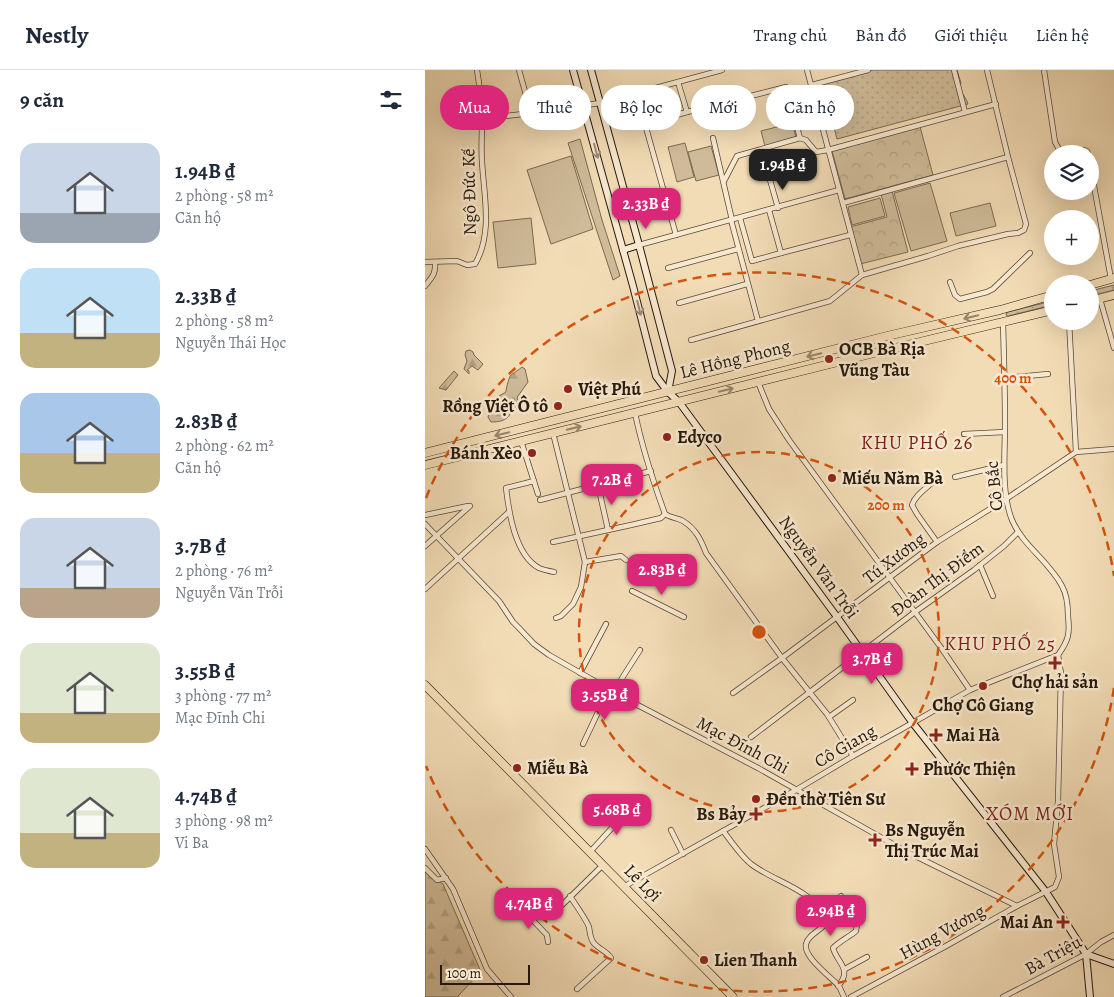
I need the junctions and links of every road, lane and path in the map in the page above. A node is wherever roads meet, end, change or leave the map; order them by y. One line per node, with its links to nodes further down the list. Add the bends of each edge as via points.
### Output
1 (477, 70): 12 (street, Ngô Đức Kế)
2 (519, 70): 13 (street)
3 (573, 70): 14 (street, Nguyễn Văn Trỗi)
4 (591, 70): 17 (street)
5 (721, 70): 11 (street)
6 (807, 70): 15 (street)
7 (868, 70): 16 (street)
8 (954, 70): 21 (street)
9 (987, 70): 19 (street)
10 (1044, 70): 29 (street)
11 (678, 82): 17 (street); 20 (street)
12 (480, 85)
13 (523, 85)
14 (577, 85)
15 (812, 85)
16 (816, 85)
17 (600, 102): 18 (street); 43 (street)
18 (591, 103)
19 (996, 104): 21 (street); 31 (street)
20 (687, 112): 22 (street); 28 (street, via 786,87)
21 (965, 112): 30 (street)
22 (681, 114)
23 (482, 130): 49 (street, Ngô Đức Kế, via 486,218 481,254 475,264)
24 (590, 130): 45 (street, Nguyễn Văn Trỗi, one-way to 45)
25 (647, 130): 41 (street)
26 (823, 130): 30 (street)
27 (713, 138): 33 (street)
28 (800, 138): 30 (street, via 816,152); 33 (street, via 737,156)
29 (1057, 145)
30 (828, 150): 34 (street)
31 (1008, 157): 36 (street); 51 (street, via 1026,224 1023,231 958,246)
32 (770, 180): 37 (street)
33 (724, 181): 40 (street)
34 (839, 190): 36 (street); 37 (street)
35 (1097, 200): 52 (street)
36 (843, 204): 42 (street)
37 (778, 208): 38 (street)
38 (769, 210): 39 (street); 46 (street)
39 (740, 218): 40 (street); 46 (street, via 752,261)
40 (732, 220): 41 (street); 44 (street)
41 (676, 235): 43 (street)
42 (851, 235): 46 (street); 51 (street)
43 (639, 245): 45 (street); 71 (street, via 672,372)
44 (738, 249): 50 (street); 55 (street)
45 (623, 250): 71 (street, Nguyễn Văn Trỗi, one-way to 71, via 655,376)
46 (781, 253)
47 (1030, 253): 53 (street, via 987,292 960,299)
48 (425, 262): 49 (street)
49 (435, 262): 56 (street, via 436,270)
50 (668, 268)
51 (862, 275): 63 (street, via 830,301)
52 (1112, 279): 54 (main road)
53 (950, 282)
54 (1099, 283)
55 (747, 284): 60 (street); 63 (street)
56 (425, 286)
57 (1114, 295): 59 (main road)
58 (1044, 298): 61 (main road, Lê Hồng Phong)
59 (1100, 299): 67 (street)
60 (679, 303)
61 (1000, 310): 64 (main road); 71 (main road, Lê Hồng Phong, one-way to 71)
62 (1044, 312): 64 (main road, Lê Hồng Phong)
63 (758, 321): 66 (street)
64 (1003, 323): 69 (street, Cô Bắc); 70 (main road, Lê Hồng Phong)
65 (1069, 330): 82 (street)
66 (691, 340)
67 (1114, 348)
68 (1048, 374): 69 (street)
69 (1005, 378): 77 (street, Cô Bắc)
70 (758, 382): 73 (main road, Lê Hồng Phong, one-way to 70); 111 (street, via 769,409 789,440)
71 (668, 392): 72 (main road, Lê Hồng Phong); 73 (street, Nguyễn Văn Trỗi)
72 (650, 396): 74 (main road); 76 (main road, Lê Hồng Phong)
73 (679, 402): 74 (main road, Lê Hồng Phong); 117 (street, Nguyễn Văn Trỗi)
74 (653, 408): 75 (main road, Lê Hồng Phong)
75 (635, 413): 78 (main road, Lê Hồng Phong, one-way to 75); 86 (street)
76 (524, 428): 80 (main road); 83 (main road, Lê Hồng Phong, one-way to 83)
77 (1005, 432): 79 (street); 85 (street, Cô Bắc)
78 (553, 433): 80 (main road, Lê Hồng Phong); 91 (street)
79 (964, 434)
80 (524, 440): 84 (main road, Lê Hồng Phong); 88 (street)
81 (1114, 449): 82 (street)
82 (1076, 452): 93 (street, Tú Xương)
83 (425, 453)
84 (425, 465)
85 (1005, 465): 87 (street); 93 (street, Cô Bắc)
86 (651, 471): 90 (street); 96 (street)
87 (955, 477)
88 (534, 481): 92 (street); 95 (street, via 505,488)
89 (934, 481): 104 (street, via 919,494 913,505)
90 (598, 485): 91 (street); 99 (street)
91 (568, 493): 94 (street); 102 (street)
92 (538, 494)
93 (1007, 499): 100 (street, Cô Bắc); 104 (street, Tú Xương)
94 (540, 500)
95 (509, 512): 106 (street); 110 (street, via 514,531 528,558 540,568)
96 (665, 514): 99 (street, via 661,518); 123 (street, via 683,521 701,539 706,553)
97 (425, 515): 101 (street, via 470,506)
98 (425, 524): 101 (street, Mạc Đĩnh Chi)
99 (608, 530): 102 (street)
100 (1018, 532): 109 (street, Đoàn Thị Điểm); 122 (street, Cô Bắc, via 1056,577 1066,597 1069,636)
101 (436, 536): 105 (street); 106 (street, Mạc Đĩnh Chi)
102 (579, 536): 103 (street); 108 (street)
103 (553, 542)
104 (937, 542): 111 (street, Tú Xương)
105 (425, 546)
106 (457, 559): 112 (street); 124 (street, Mạc Đĩnh Chi, via 499,601 534,644)
107 (626, 560): 108 (street, via 621,556)
108 (585, 562): 118 (street, via 581,587 573,604)
109 (980, 565): 114 (street); 115 (street, Đoàn Thị Điểm)
110 (554, 572)
111 (890, 578): 115 (street); 117 (street, Tú Xương)
112 (425, 589)
113 (632, 591): 116 (street)
114 (993, 596)
115 (915, 612): 121 (street, Đoàn Thị Điểm); 127 (street)
116 (684, 617)
117 (837, 617): 121 (street, Nguyễn Văn Trỗi); 123 (street, Tú Xương)
118 (556, 618)
119 (606, 624): 124 (street)
120 (640, 650): 128 (street)
121 (862, 653): 129 (street, Đoàn Thị Điểm); 133 (street, Nguyễn Văn Trỗi)
122 (1058, 655): 127 (street, Cô Giang); 148 (street, via 1061,673 1054,844 1059,877 1055,887)
123 (782, 658): 129 (street); 130 (street, Tú Xương)
124 (580, 673): 126 (street, Mạc Đĩnh Chi)
125 (425, 685): 142 (main road, Lê Lợi)
126 (609, 689): 128 (street, Mạc Đĩnh Chi); 135 (street)
127 (969, 690): 133 (street, Cô Giang)
128 (615, 692): 137 (street, Mạc Đĩnh Chi)
129 (809, 692): 132 (street); 134 (street, Đoàn Thị Điểm)
130 (733, 693)
131 (853, 700): 132 (street)
132 (829, 717): 136 (street)
133 (912, 722): 136 (street, Cô Giang); 148 (street, Nguyễn Văn Trỗi)
134 (751, 736)
135 (583, 744)
136 (853, 756): 137 (street, Cô Giang)
137 (796, 790): 140 (street, Cô Giang); 152 (street, Mạc Đĩnh Chi, via 907,852)
138 (631, 807): 142 (street)
139 (671, 830): 143 (street)
140 (723, 831): 143 (street, Cô Giang); 160 (street, via 743,858 815,901 827,921 805,945 812,959)
141 (425, 849): 146 (street)
142 (589, 852): 144 (main road, Lê Lợi)
143 (683, 854): 147 (street, Cô Giang)
144 (603, 865): 147 (main road, Lê Lợi); 149 (street)
145 (425, 868): 146 (street, via 437,880)
146 (446, 878): 162 (street, via 487,969)
147 (625, 886): 163 (main road, Lê Lợi)
148 (1046, 892): 152 (street, Hùng Vương); 156 (street, Nguyễn Văn Trỗi)
149 (571, 896): 151 (street); 161 (street, via 587,923 593,941 611,958)
150 (841, 896): 159 (street, via 857,924 857,930 833,948)
151 (562, 905)
152 (1017, 906): 165 (street, Hùng Vương)
153 (524, 911): 155 (street, via 545,932)
154 (1114, 934): 156 (street, Bà Triệu)
155 (548, 942)
156 (1086, 954): 158 (street); 166 (street, Bà Triệu); 167 (street)
157 (867, 957): 159 (street)
158 (1114, 964)
159 (845, 969): 160 (street)
160 (838, 986): 164 (street)
161 (577, 989)
162 (511, 997)
163 (733, 997)
164 (844, 997)
165 (851, 997)
166 (1003, 997)
167 (1090, 997)

